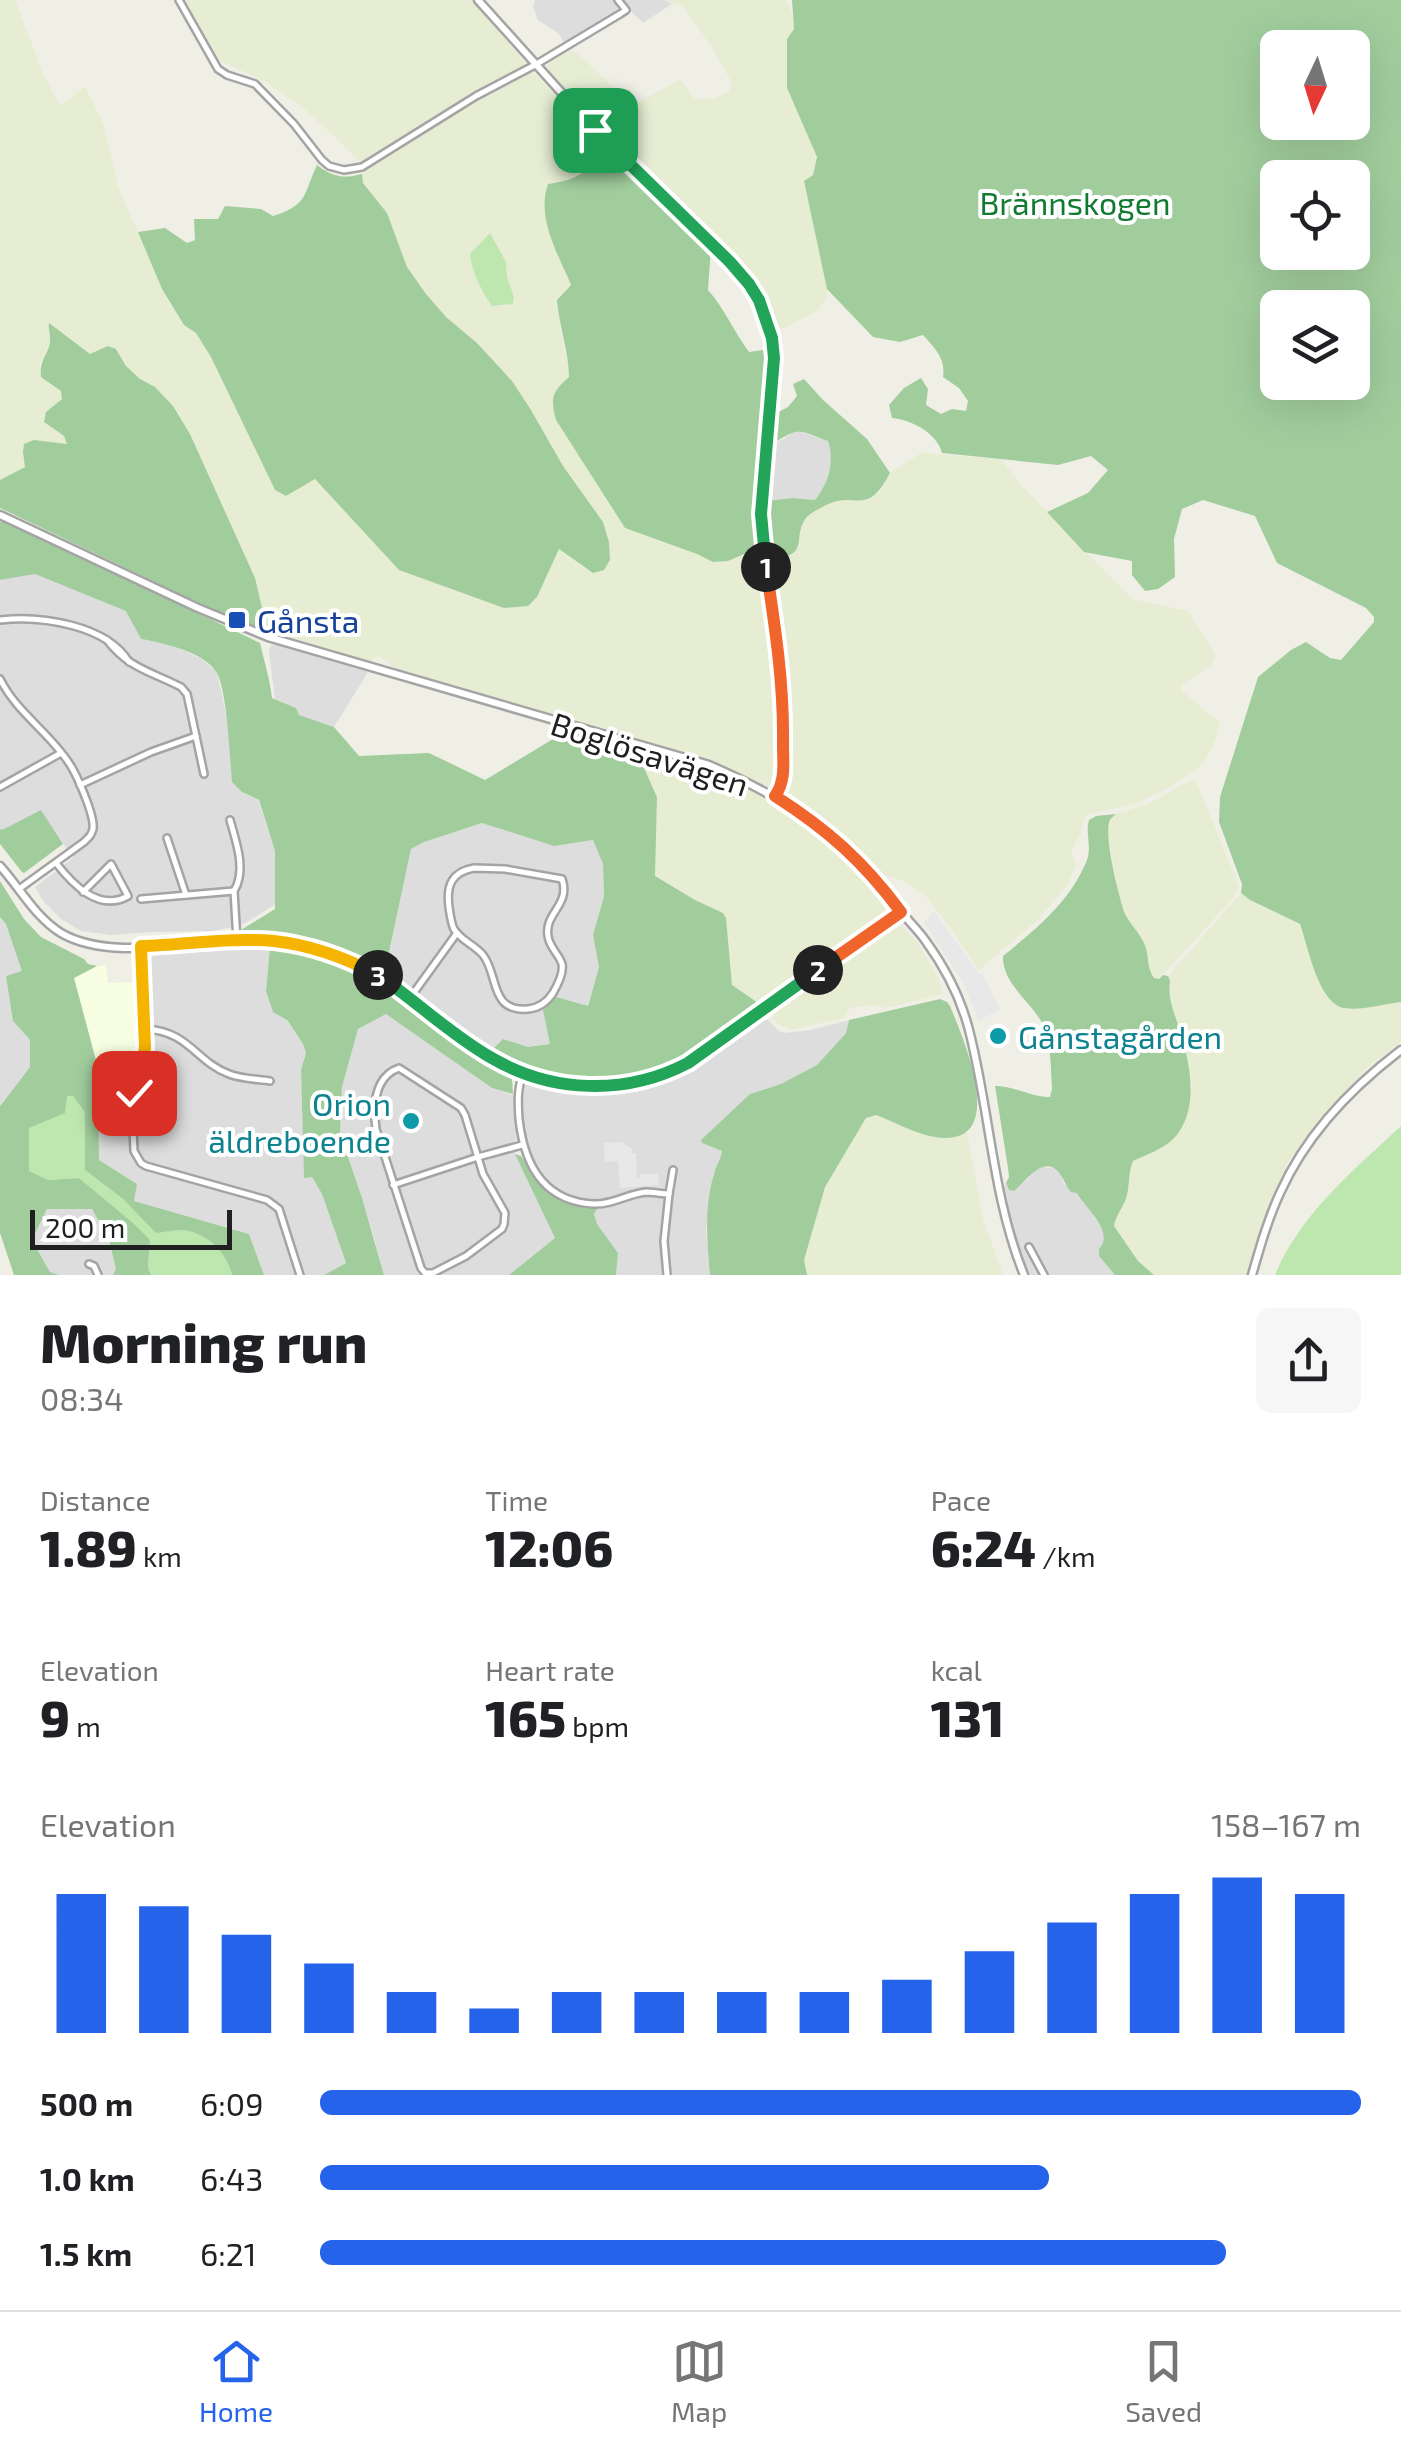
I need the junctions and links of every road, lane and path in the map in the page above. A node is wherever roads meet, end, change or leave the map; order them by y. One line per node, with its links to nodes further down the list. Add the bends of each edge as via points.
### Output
1 (179, 0): 4 (street, via 218,69 255,84 322,160 344,170 362,168)
2 (478, 0): 4 (street)
3 (618, 0): 4 (street, via 626,10)
4 (535, 64): 13 (street, via 730,262 766,318 774,358 762,536 783,714 783,780)
5 (0, 515): 13 (street, Boglösavägen, via 268,637 709,766)
6 (0, 620): 8 (street, via 61,622 107,640 130,664 181,687)
7 (0, 679): 9 (street)
8 (196, 736): 10 (street); 11 (street)
9 (61, 753): 11 (street); 12 (street)
10 (204, 774)
11 (80, 785): 16 (street, via 91,835)
12 (0, 787)
13 (775, 796): 23 (street, Boglösavägen, via 836,839)
14 (230, 820): 19 (street, via 240,865)
15 (167, 838): 21 (street)
16 (56, 862): 18 (street); 20 (street)
17 (0, 866): 18 (street)
18 (20, 889): 26 (street, via 63,934 95,945)
19 (234, 891): 21 (street); 25 (street)
20 (83, 892): 20 (street, via 102,900 128,896 112,864)
21 (186, 895): 22 (street)
22 (142, 899)
23 (901, 912): 30 (street, via 669,1073 610,1086 566,1085); 42 (street, Boglösavägen, via 939,963 968,1026 1003,1214)
24 (457, 933): 24 (street, via 486,958 500,999 520,1008 540,1006 562,970 547,930 564,897 562,879 505,869 458,872 447,892); 27 (street)
25 (237, 941): 26 (street); 27 (street, via 331,954)
26 (141, 946): 28 (street)
27 (410, 998): 30 (street, via 487,1056)
28 (144, 1029): 31 (street, via 178,1037 231,1075); 40 (street, via 132,1108 136,1158 276,1204)
29 (1401, 1050): 44 (street, via 1347,1097 1300,1156 1278,1196)
30 (523, 1074): 32 (street, via 517,1094)
31 (270, 1081)
32 (522, 1146): 33 (street); 36 (street, via 544,1184 577,1202)
33 (478, 1157): 35 (street); 35 (street, via 461,1108 399,1068 387,1073 374,1118); 35 (street, via 504,1224 433,1273 421,1268)
34 (674, 1170): 36 (street)
35 (392, 1184)
36 (669, 1194): 41 (street)
37 (1029, 1247): 43 (street)
38 (89, 1264): 39 (street)
39 (98, 1275)
40 (300, 1275)
41 (667, 1275)
42 (1024, 1275)
43 (1044, 1275)
44 (1252, 1275)

